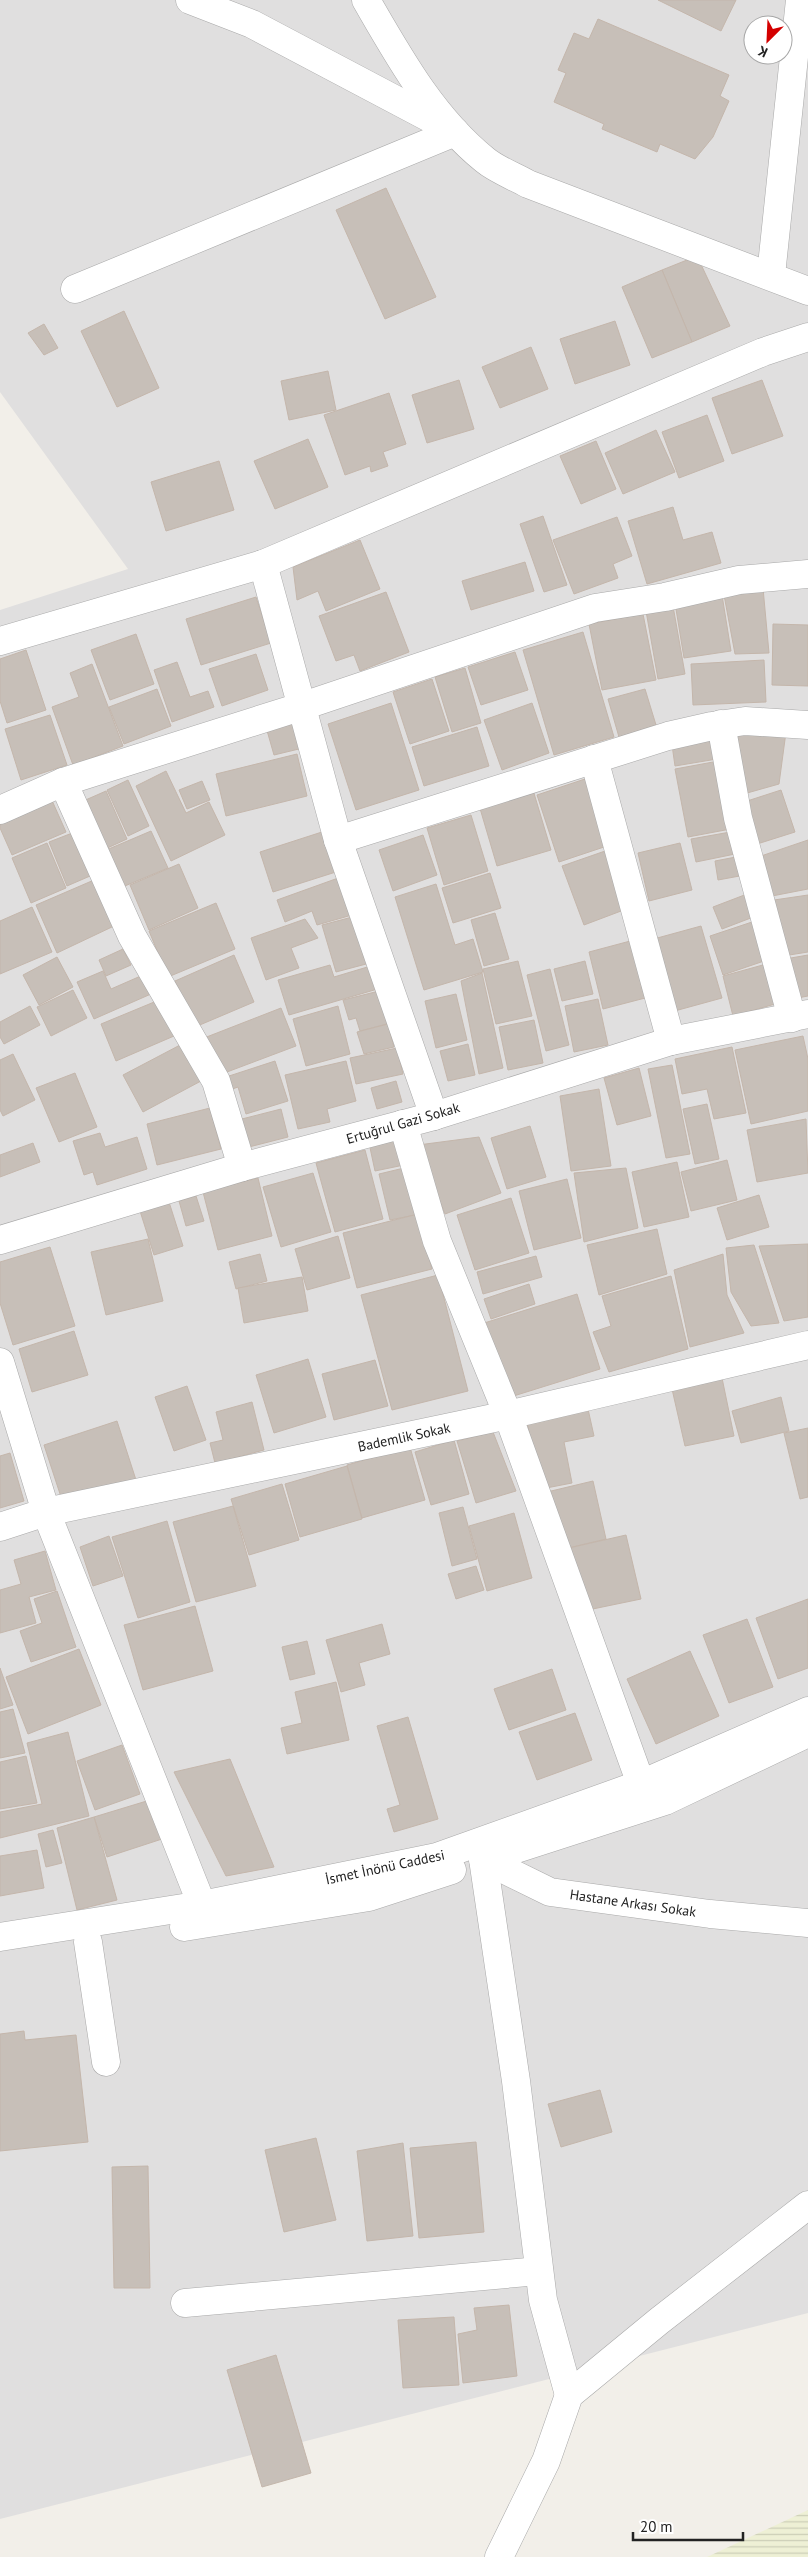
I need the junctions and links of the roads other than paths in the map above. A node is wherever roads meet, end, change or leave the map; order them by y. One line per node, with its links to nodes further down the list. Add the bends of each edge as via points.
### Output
1 (190, 0): 4 (street, via 252,24)
2 (366, 0): 4 (street, via 404,66)
3 (800, 0): 5 (street)
4 (455, 132): 5 (street, via 486,161 528,184); 6 (street)
5 (770, 275): 7 (street)
6 (75, 289)
7 (808, 290)
8 (808, 337): 9 (street, via 762,352)
9 (263, 564): 11 (street); 12 (street)
10 (808, 574): 12 (street, via 739,580 665,597 595,608)
11 (0, 641)
12 (303, 706): 16 (street); 18 (street)
13 (721, 724): 14 (street, via 745,721); 15 (street, via 668,736); 19 (street, via 738,818)
14 (808, 725)
15 (594, 759): 18 (street); 20 (street)
16 (63, 782): 17 (street); 23 (street, via 132,936 216,1080)
17 (0, 810)
18 (338, 840): 21 (street)
19 (800, 1016): 20 (street, Ertuğrul Gazi Sokak)
20 (671, 1041): 21 (street, Ertuğrul Gazi Sokak)
21 (434, 1116): 22 (street, Ertuğrul Gazi Sokak)
22 (403, 1124): 23 (street, Ertuğrul Gazi Sokak); 27 (street, via 437,1241)
23 (242, 1166): 24 (street, Ertuğrul Gazi Sokak)
24 (0, 1240)
25 (808, 1345): 27 (street, Bademlik Sokak)
26 (0, 1362): 28 (street)
27 (508, 1415): 28 (street, Bademlik Sokak); 32 (street)
28 (46, 1512): 29 (street, Bademlik Sokak); 34 (street)
29 (0, 1527)
30 (808, 1711): 32 (street, İsmet İnönü Caddesi)
31 (808, 1733): 33 (street, via 665,1801)
32 (641, 1784): 33 (street, İsmet İnönü Caddesi)
33 (482, 1851): 34 (street, İsmet İnönü Caddesi); 35 (street, Hastane Arkası Sokak, via 550,1892 710,1914); 37 (street, via 369,1897); 41 (street, via 516,2081)
34 (202, 1905): 36 (street, İsmet İnönü Caddesi)
35 (808, 1923)
36 (0, 1937)
37 (88, 1942): 38 (street); 39 (street)
38 (0, 1955)
39 (106, 2062)
40 (808, 2205): 43 (street)
41 (539, 2271): 42 (street); 43 (street, via 543,2300)
42 (185, 2302)
43 (569, 2395): 44 (street, via 546,2461)
44 (499, 2557)

